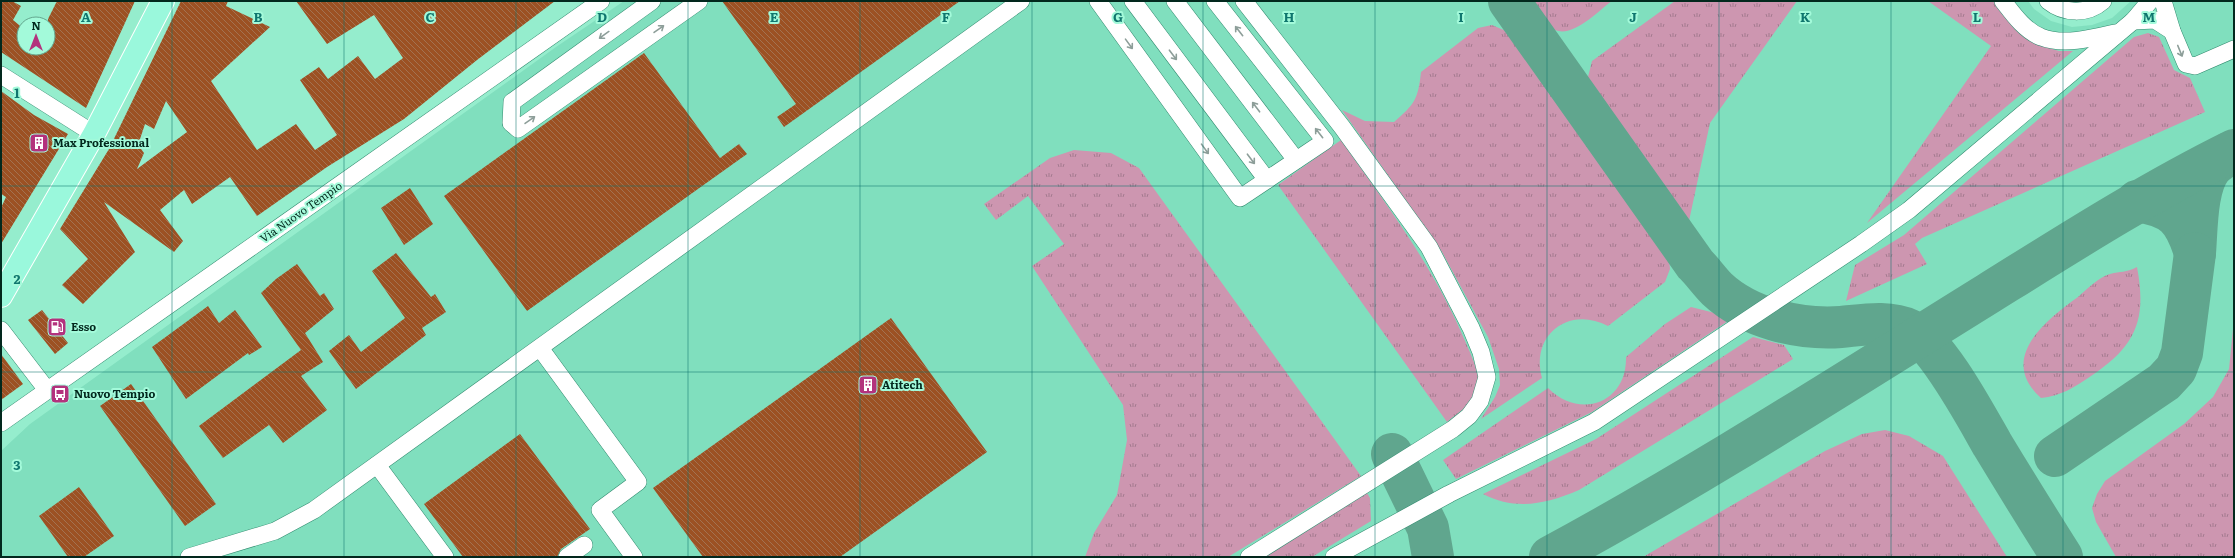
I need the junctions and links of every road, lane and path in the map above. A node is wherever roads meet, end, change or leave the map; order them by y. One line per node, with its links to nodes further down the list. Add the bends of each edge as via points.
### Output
1 (163, 1): 21 (main road)
2 (601, 1): 27 (street, Via Nuovo Tempio)
3 (652, 1): 4 (street, one-way to 4, via 512,102 512,123 518,129)
4 (699, 1)
5 (1021, 1): 26 (street)
6 (1098, 1): 23 (street, one-way to 23, via 1240,198)
7 (1133, 1): 23 (street, one-way to 23)
8 (1175, 1): 22 (street, one-way to 8)
9 (1215, 1): 22 (street, one-way to 9, via 1325,141)
10 (1244, 1): 35 (street, via 1342,127 1429,247 1471,328 1481,352 1486,377 1480,402 1453,429)
11 (2003, 1): 18 (street, via 2018,20 2041,37 2066,41 2088,40)
12 (2048, 1): 13 (street, via 2057,9 2074,12 2087,10)
13 (2103, 1)
14 (2150, 1): 16 (street)
15 (2163, 1): 17 (street)
16 (2133, 21): 17 (street, via 2155,20); 18 (street)
17 (2172, 30): 19 (street, one-way to 19, via 2183,58 2191,66)
18 (2120, 32): 36 (street, via 1908,210 1693,357 1594,422 1448,494)
19 (2234, 49)
20 (1, 75): 21 (street)
21 (94, 134): 24 (main road)
22 (1296, 160): 23 (street)
23 (1267, 180)
24 (1, 296)
25 (1, 330): 27 (street)
26 (540, 348): 29 (street); 34 (street, via 638,482 600,510)
27 (47, 390): 28 (street, Via Nuovo Tempio)
28 (1, 423)
29 (377, 465): 31 (street, via 314,510 275,531); 32 (street)
30 (584, 544): 33 (street)
31 (189, 557)
32 (445, 557)
33 (567, 557)
34 (634, 557)
35 (1249, 557)
36 (1334, 557)

